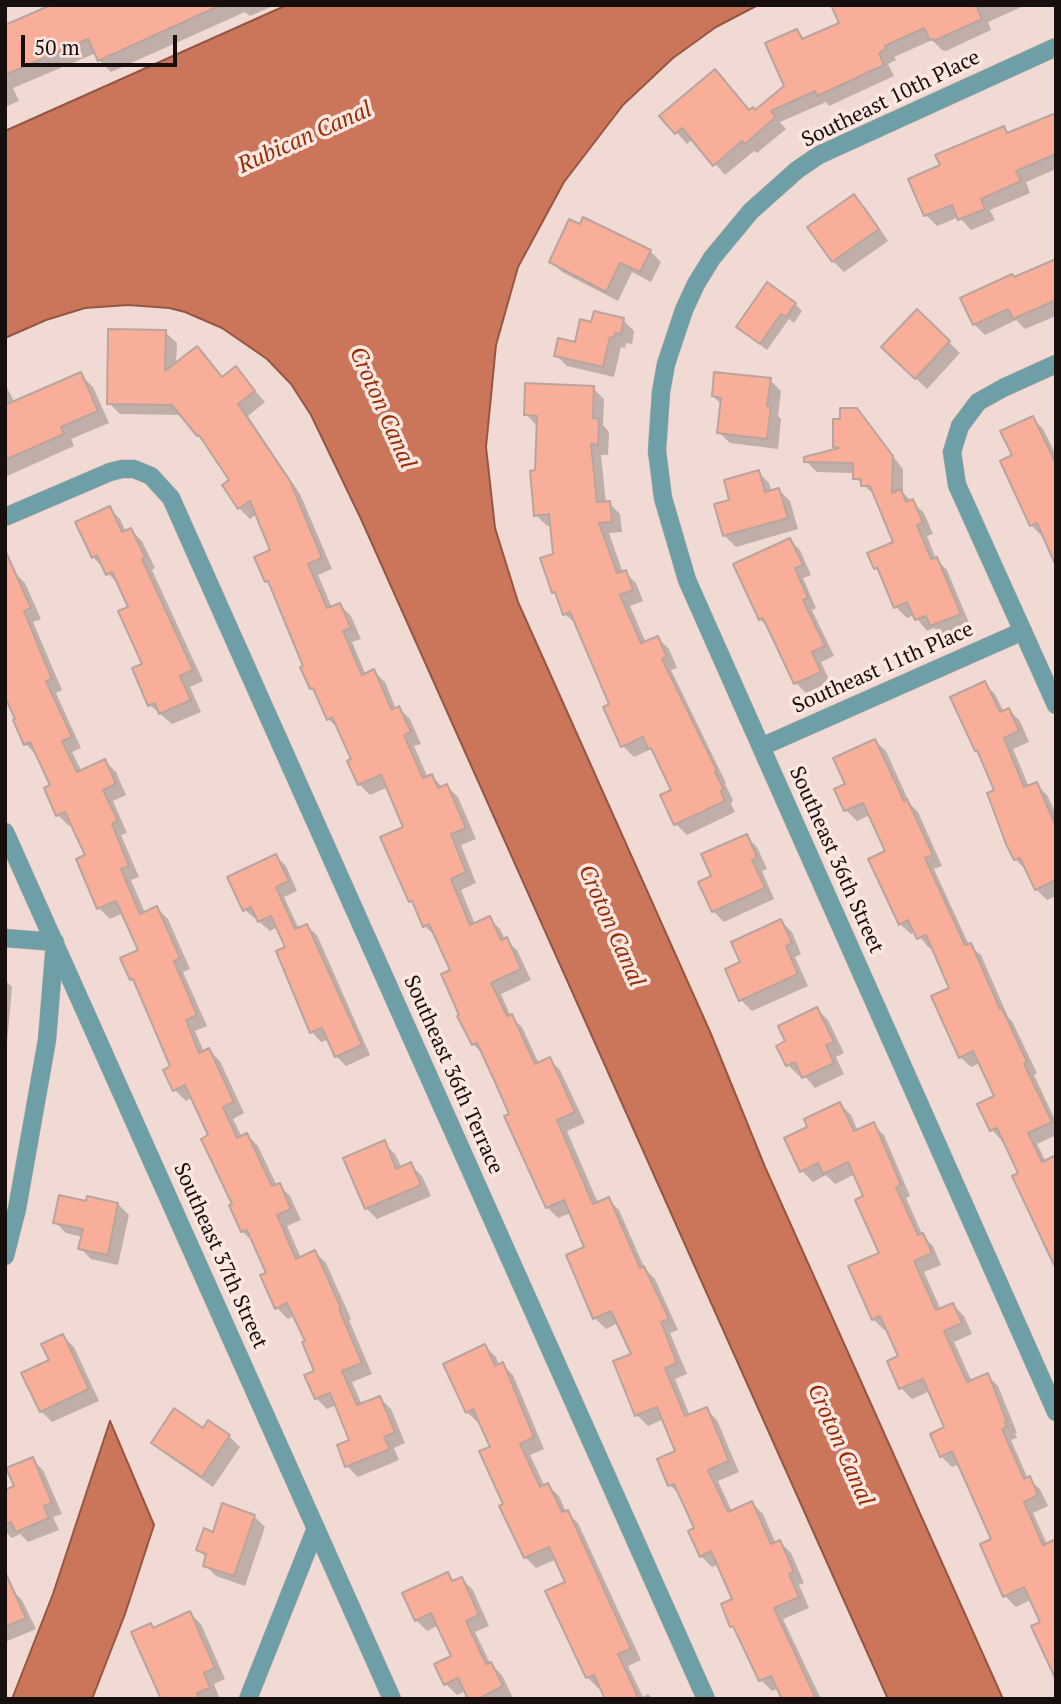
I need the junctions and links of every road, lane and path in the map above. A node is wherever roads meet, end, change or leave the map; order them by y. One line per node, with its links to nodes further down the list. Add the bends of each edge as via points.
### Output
1 (1056, 47): 2 (street, Southeast 10th Place, via 844,143 797,170 731,234)
2 (684, 310): 7 (street, Southeast 36th Street, via 666,364 659,411 657,451 663,498 687,580)
3 (1056, 365): 5 (street, via 990,395 968,412 952,452 957,485)
4 (5, 517): 16 (street, Southeast 36th Terrace, via 110,472 134,469 164,488)
5 (1023, 631): 6 (street); 7 (street, Southeast 11th Place)
6 (1056, 705)
7 (761, 747): 12 (street, Southeast 36th Street)
8 (5, 832): 10 (street, Southeast 37th Street)
9 (5, 938): 10 (street)
10 (55, 942): 11 (street, via 47,1040); 13 (street, Southeast 37th Street)
11 (5, 1256)
12 (1056, 1412)
13 (316, 1528): 14 (street); 15 (street, Southeast 37th Street)
14 (248, 1699)
15 (392, 1699)
16 (706, 1699)

